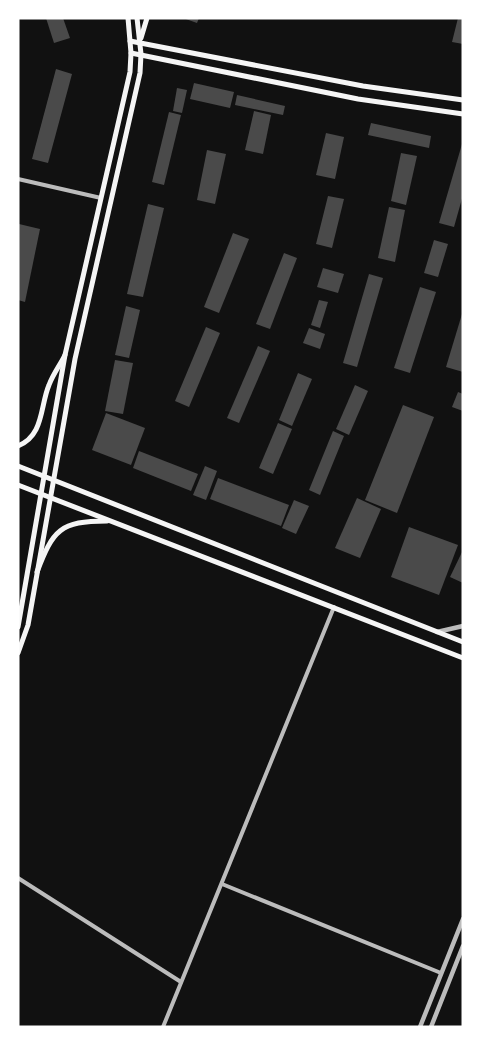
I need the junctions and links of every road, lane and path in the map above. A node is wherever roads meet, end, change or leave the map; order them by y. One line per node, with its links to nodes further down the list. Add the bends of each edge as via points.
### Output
1 (128, 18): 4 (main road)
2 (137, 18): 5 (main road)
3 (147, 18): 5 (main road)
4 (130, 41): 5 (main road); 6 (main road)
5 (140, 42): 7 (main road); 8 (main road, via 363,86)
6 (130, 53): 7 (main road); 11 (main road, via 130,72)
7 (141, 54): 9 (main road, via 358,99); 16 (main road)
8 (463, 100)
9 (463, 114)
10 (18, 179): 11 (street)
11 (102, 198): 12 (main road)
12 (65, 355): 13 (main road, via 48,386 37,429); 15 (main road)
13 (18, 446)
14 (18, 466): 15 (main road)
15 (43, 475): 16 (main road); 18 (main road)
16 (53, 479): 19 (main road); 25 (main road)
17 (18, 485): 18 (main road)
18 (40, 494): 19 (main road); 24 (main road)
19 (51, 498): 20 (main road); 21 (main road)
20 (110, 521): 21 (main road, via 75,522 65,527 54,535); 22 (main road)
21 (37, 572): 27 (main road, via 28,625)
22 (334, 607): 28 (main road); 30 (street)
23 (463, 626): 25 (street)
24 (18, 627)
25 (436, 633): 26 (main road)
26 (463, 642)
27 (18, 654)
28 (463, 658)
29 (18, 878): 34 (street)
30 (222, 884): 33 (street); 34 (street)
31 (463, 919): 33 (street)
32 (463, 946): 37 (street)
33 (441, 973): 36 (street)
34 (181, 982): 35 (street)
35 (163, 1027)
36 (420, 1027)
37 (431, 1027)

